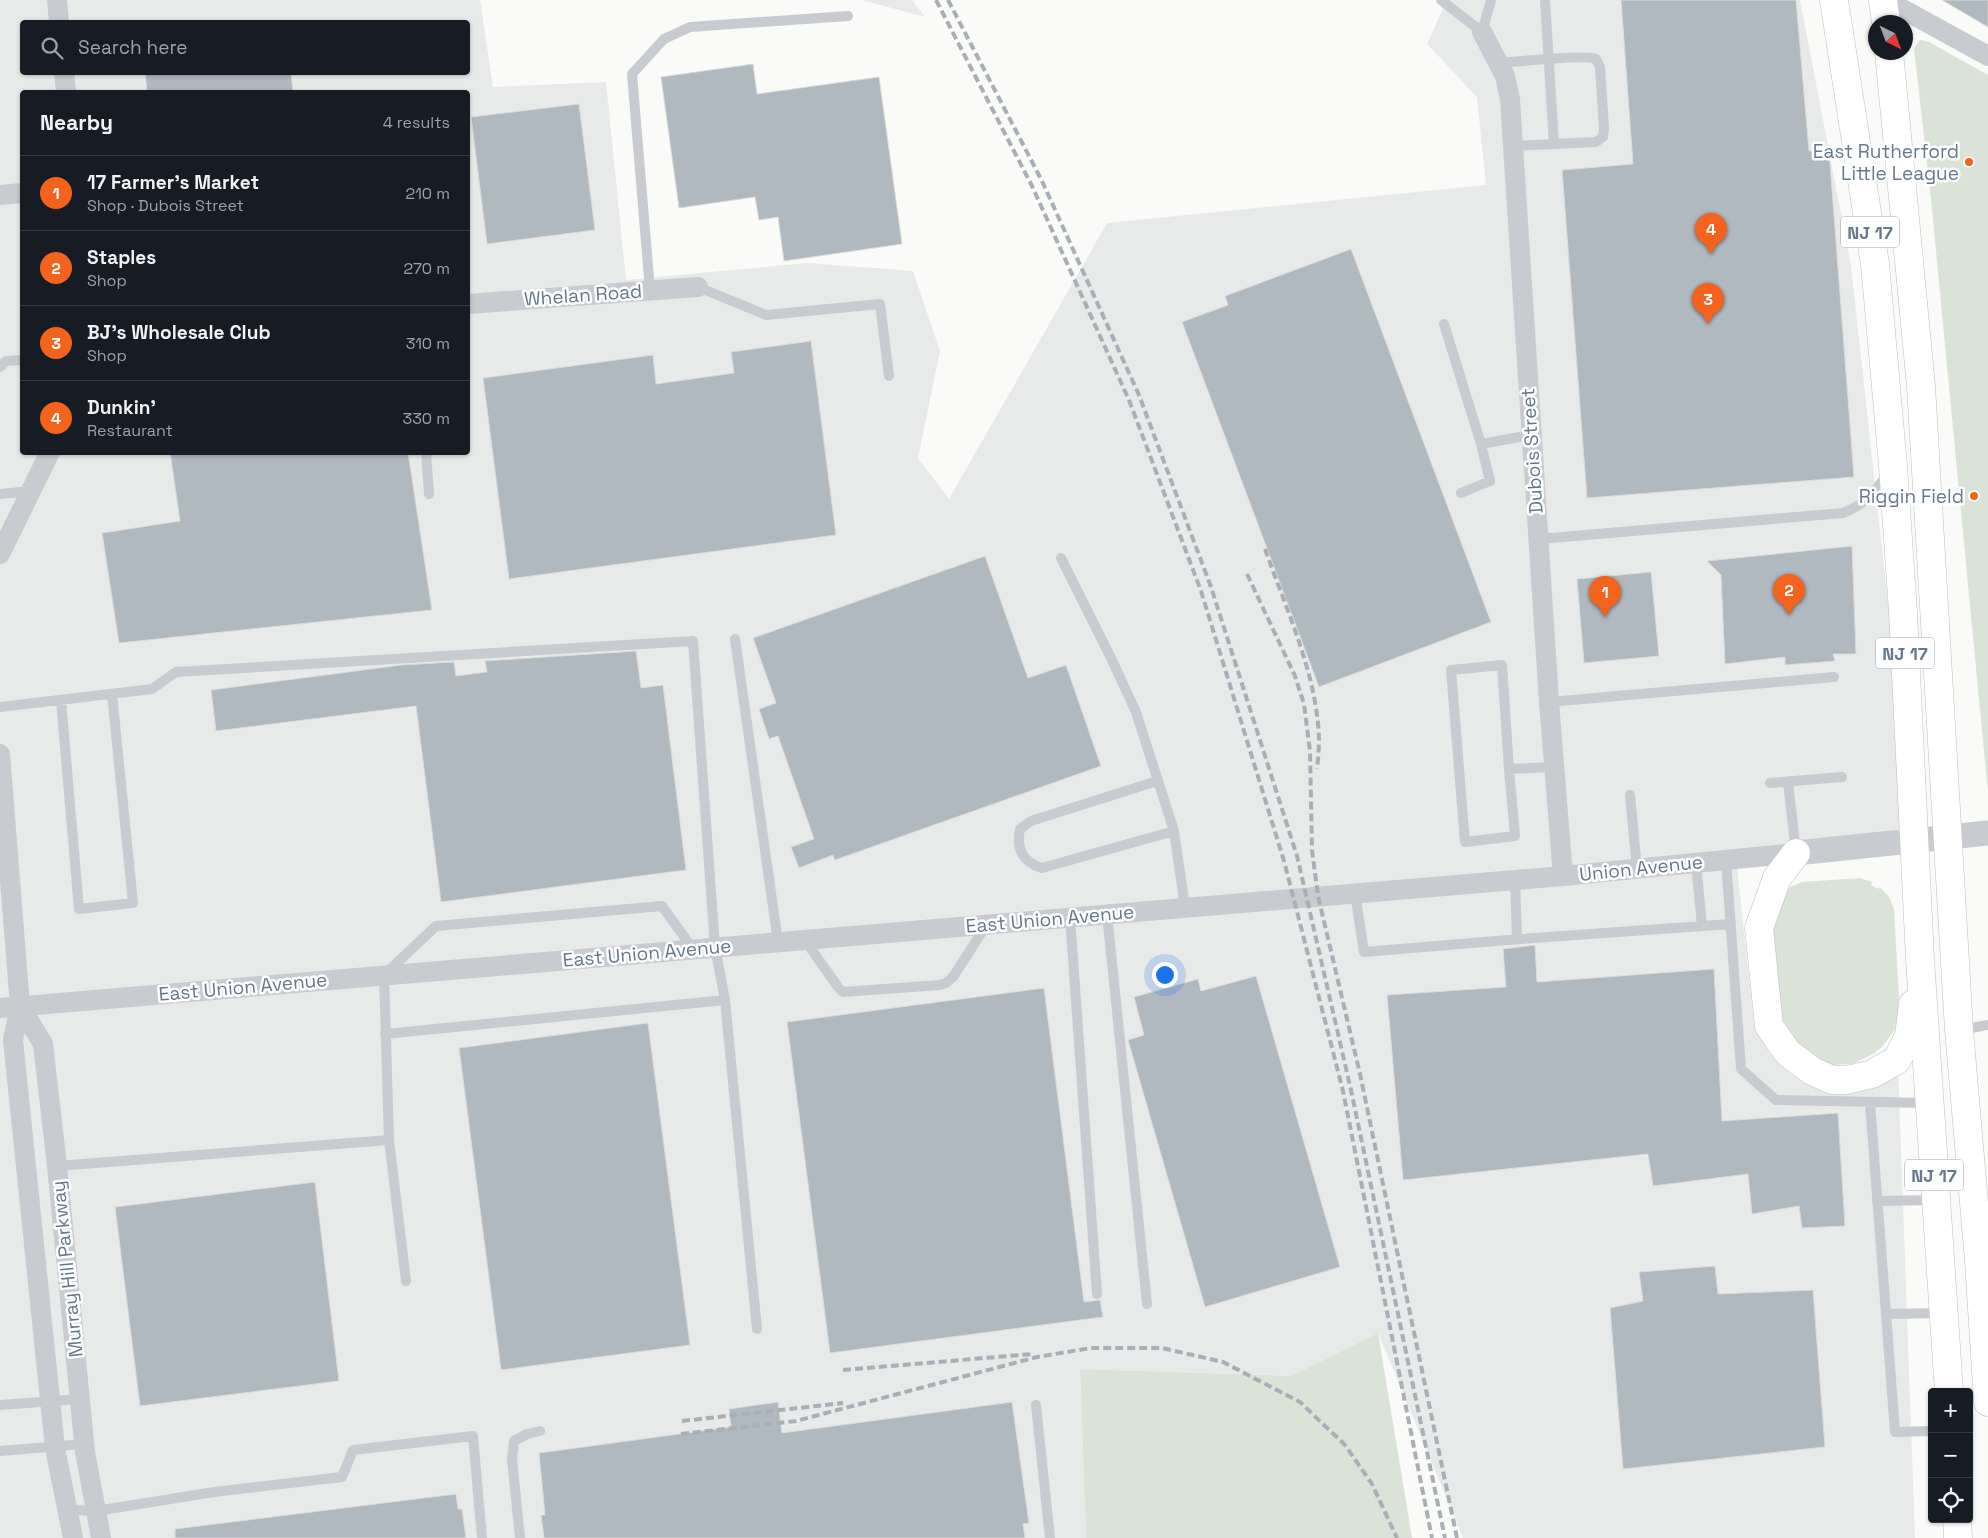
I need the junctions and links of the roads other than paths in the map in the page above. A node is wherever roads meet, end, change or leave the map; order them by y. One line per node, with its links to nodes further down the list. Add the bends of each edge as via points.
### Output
1 (1441, 0): 10 (lane)
2 (1491, 0): 10 (lane)
3 (1545, 0): 12 (lane)
4 (1834, 0): 32 (highway, NJ 17, via 1875,264)
5 (1885, 0): 7 (highway); 11 (street)
6 (62, 1): 9 (street)
7 (1886, 15)
8 (848, 16): 22 (lane, via 690,27 664,38 632,74)
9 (59, 20)
10 (1482, 32): 14 (street, Dubois Street)
11 (1988, 56)
12 (1550, 60): 14 (lane); 17 (lane); 17 (lane, via 1596,59 1600,67 1604,128 1603,137 1596,142)
13 (1890, 60): 56 (highway, NJ 17, via 1921,386)
14 (1498, 63): 18 (street, Dubois Street, via 1509,87)
15 (64, 75): 16 (street)
16 (66, 90)
17 (1554, 144): 18 (lane)
18 (1513, 146): 28 (street, Dubois Street)
19 (20, 193): 20 (street)
20 (0, 195)
21 (698, 287): 22 (street, Whelan Road); 27 (lane, via 766,315 880,304)
22 (650, 290): 23 (street, Whelan Road)
23 (470, 304)
24 (1444, 324): 29 (lane)
25 (20, 360): 26 (lane, via 6,361)
26 (0, 367)
27 (889, 376)
28 (1531, 435): 29 (lane); 37 (street, Dubois Street)
29 (1481, 444): 34 (lane, via 1490,481)
30 (49, 455): 33 (street)
31 (426, 455): 36 (lane)
32 (1893, 466): 37 (lane, via 1872,496 1844,513); 57 (highway, NJ 17)
33 (31, 491): 35 (lane); 38 (street)
34 (1462, 493)
35 (0, 494)
36 (429, 494)
37 (1539, 539): 44 (street, Dubois Street)
38 (0, 554)
39 (1061, 558): 50 (lane, via 1136,712)
40 (735, 639): 74 (lane)
41 (1834, 677): 44 (lane)
42 (112, 694): 43 (lane); 43 (lane, via 133,904 79,909); 75 (lane, via 152,689 176,672 693,641)
43 (61, 700): 45 (lane)
44 (1549, 702): 47 (street, Dubois Street)
45 (0, 707)
46 (0, 754): 80 (street, Murray Hill Parkway)
47 (1554, 767): 48 (lane); 62 (street, Dubois Street)
48 (1509, 769): 48 (lane, via 1515,836 1465,842 1451,670 1502,665)
49 (1842, 777): 51 (lane)
50 (1157, 781): 54 (lane); 54 (lane, via 1031,821 1020,829 1018,838 1023,858 1030,865 1042,868)
51 (1788, 782): 52 (lane); 58 (lane)
52 (1770, 783)
53 (1630, 795): 61 (lane)
54 (1174, 831): 66 (lane)
55 (1988, 833): 56 (street, Union Avenue)
56 (1948, 838): 57 (street, Union Avenue); 83 (highway, NJ 17)
57 (1914, 841): 58 (street, Union Avenue); 77 (highway, NJ 17)
58 (1796, 853): 59 (street, Union Avenue); 77 (highway, via 1777,878 1759,928 1769,1026 1788,1053 1812,1071 1832,1080 1872,1074 1896,1060 1908,1036)
59 (1726, 860): 60 (street, Union Avenue); 70 (lane)
60 (1696, 863): 61 (street, Union Avenue); 71 (lane)
61 (1638, 869): 62 (street, Union Avenue)
62 (1563, 876): 63 (street, Union Avenue)
63 (1515, 880): 64 (street, Union Avenue); 72 (lane)
64 (1355, 893): 65 (street, Union Avenue); 72 (lane, via 1364,952)
65 (1294, 898): 66 (street, East Union Avenue)
66 (1185, 907): 67 (street, East Union Avenue)
67 (1107, 914): 68 (street, East Union Avenue); 98 (lane)
68 (1070, 917): 69 (street, East Union Avenue); 96 (lane)
69 (987, 924): 73 (street, East Union Avenue); 73 (lane, via 953,977 940,985 843,992)
70 (1731, 924): 71 (lane); 85 (lane, via 1741,1069 1776,1100)
71 (1702, 926): 72 (lane)
72 (1517, 939)
73 (804, 940): 74 (street, East Union Avenue)
74 (778, 942): 75 (street, East Union Avenue)
75 (715, 947): 76 (street, East Union Avenue); 79 (lane)
76 (693, 949): 78 (street, East Union Avenue); 78 (lane, via 662,906 436,926)
77 (1920, 958): 86 (highway, NJ 17)
78 (384, 975): 80 (street, East Union Avenue); 84 (lane)
79 (724, 1000): 84 (lane); 101 (lane)
80 (20, 1006): 81 (street, East Union Avenue); 88 (street, Murray Hill Parkway, via 43,1044); 94 (street, Murray Hill Parkway, via 13,1040)
81 (0, 1008)
82 (1988, 1025): 83 (lane)
83 (1960, 1030): 93 (highway, NJ 17)
84 (385, 1034): 87 (lane)
85 (1870, 1103): 86 (lane); 90 (lane)
86 (1930, 1103): 89 (highway, NJ 17)
87 (389, 1140): 88 (lane); 95 (lane)
88 (57, 1166): 92 (street, Murray Hill Parkway)
89 (1936, 1200): 90 (lane); 99 (highway, NJ 17)
90 (1877, 1201): 100 (lane)
91 (1988, 1201): 93 (highway)
92 (66, 1260): 94 (street); 103 (street, Murray Hill Parkway)
93 (1979, 1261): 97 (highway, NJ 17)
94 (37, 1263): 104 (street, Murray Hill Parkway)
95 (406, 1281)
96 (1097, 1294)
97 (1984, 1302): 105 (highway, NJ 17)
98 (1147, 1304)
99 (1944, 1313): 100 (lane); 102 (highway, NJ 17)
100 (1886, 1314): 109 (lane, via 1895,1432)
101 (757, 1329)
102 (1949, 1388)
103 (80, 1398): 104 (lane); 110 (street, Murray Hill Parkway)
104 (51, 1401): 106 (lane); 111 (street, Murray Hill Parkway)
105 (1988, 1402)
106 (0, 1405)
107 (1036, 1406): 120 (lane)
108 (540, 1431): 119 (lane, via 514,1441 512,1459)
109 (1928, 1431)
110 (84, 1444): 111 (lane); 114 (street, Murray Hill Parkway)
111 (55, 1448): 112 (lane); 113 (street, Murray Hill Parkway)
112 (0, 1451)
113 (68, 1510): 114 (lane); 116 (street, Murray Hill Parkway)
114 (96, 1510): 117 (street, Murray Hill Parkway); 118 (lane, via 342,1477 353,1450 473,1436)
115 (1957, 1523): 121 (highway)
116 (73, 1538)
117 (101, 1538)
118 (482, 1538)
119 (520, 1538)
120 (1050, 1538)
121 (1958, 1538)

